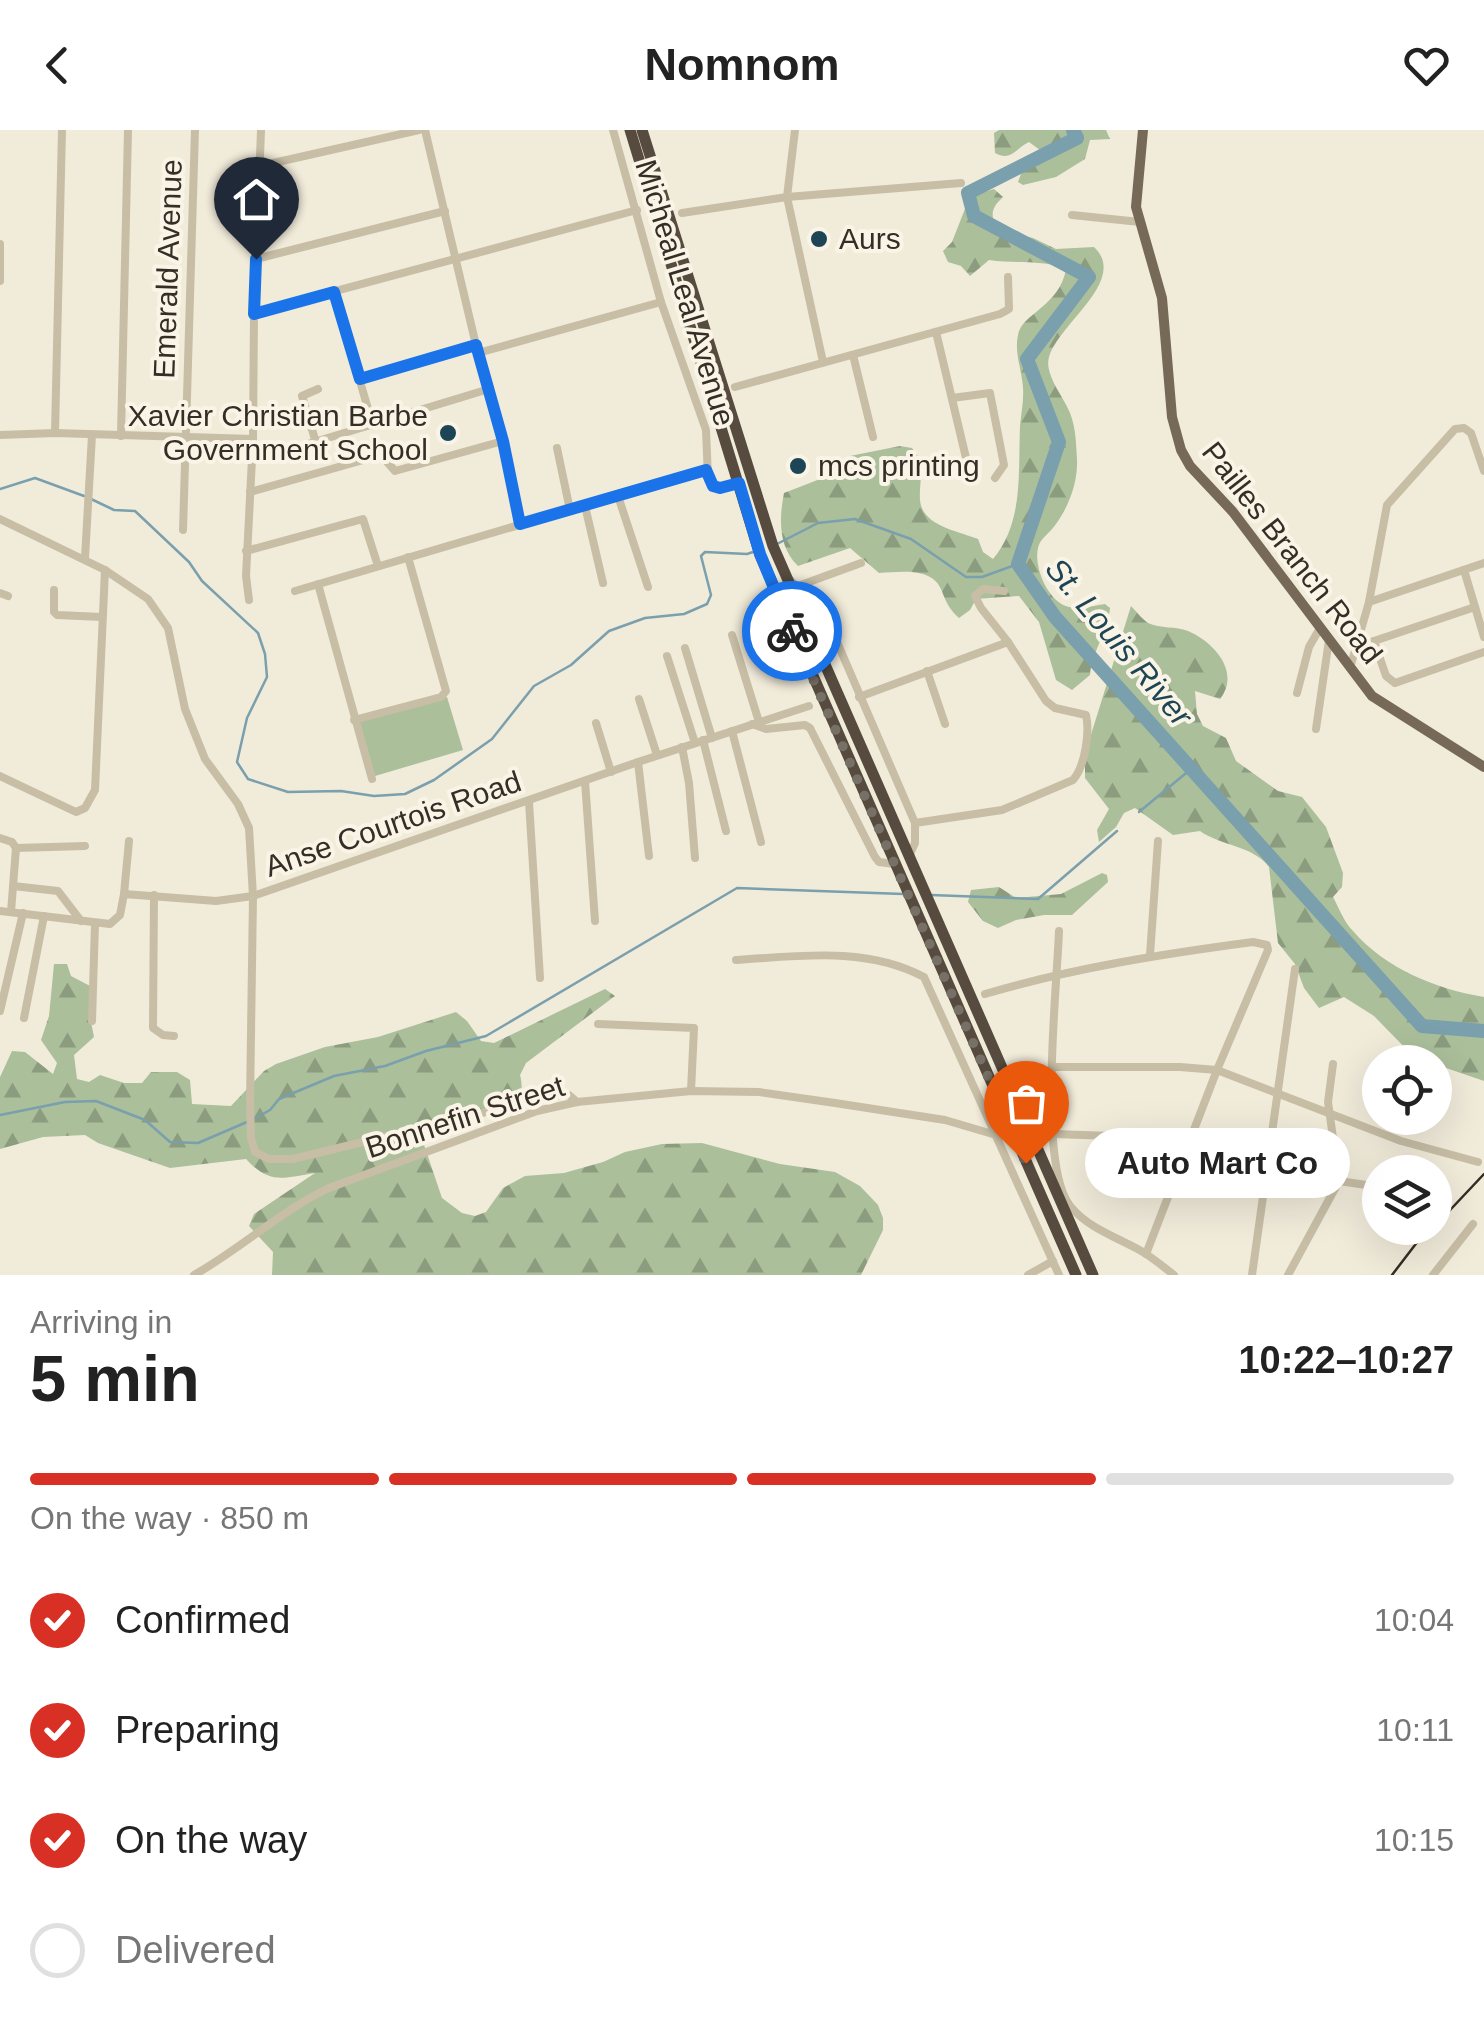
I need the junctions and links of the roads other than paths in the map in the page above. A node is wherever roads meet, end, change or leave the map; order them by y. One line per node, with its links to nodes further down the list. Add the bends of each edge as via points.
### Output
1 (62, 130): 37 (street)
2 (128, 130): 40 (street)
3 (195, 130): 41 (street, Emerald Avenue)
4 (261, 130): 11 (street)
5 (422, 130): 11 (street); 14 (street)
6 (613, 130): 15 (street, Micheal Leal Avenue)
7 (630, 130): 52 (highway)
8 (642, 130): 68 (highway)
9 (795, 130): 13 (street)
10 (1143, 130): 18 (main road, Pailles Branch Road)
11 (260, 166): 20 (street)
12 (961, 184): 13 (street)
13 (787, 197): 16 (street); 30 (street)
14 (445, 210): 20 (street); 21 (street)
15 (637, 210): 21 (street); 25 (street, Micheal Leal Avenue)
16 (682, 212)
17 (1072, 216): 18 (street)
18 (1140, 222): 80 (main road, Pailles Branch Road, via 1162,298 1181,450)
19 (0, 244): 23 (street)
20 (256, 259): 26 (street)
21 (457, 259): 24 (street); 28 (street)
22 (1008, 277): 27 (street, via 1009,309)
23 (0, 281)
24 (334, 292): 26 (street); 31 (street)
25 (662, 302): 28 (street); 49 (street, Micheal Leal Avenue, via 706,430)
26 (254, 314): 43 (street)
27 (936, 332): 29 (street); 35 (street)
28 (477, 349): 31 (street); 34 (street)
29 (853, 355): 30 (street); 42 (street)
30 (823, 362): 32 (street)
31 (360, 379): 36 (street)
32 (735, 387)
33 (318, 389): 45 (street, via 302,396)
34 (489, 389): 36 (street); 44 (street)
35 (952, 398): 48 (street); 51 (street, via 990,393 1004,465)
36 (373, 426): 45 (street)
37 (55, 434): 38 (street); 39 (street)
38 (92, 435): 40 (street); 62 (street)
39 (0, 436)
40 (121, 436): 41 (street)
41 (186, 436): 43 (street); 59 (street, Emerald Avenue)
42 (873, 438)
43 (253, 440): 47 (street)
44 (503, 441): 53 (street, via 396,471 381,455); 58 (street)
45 (316, 442): 47 (street)
46 (557, 448): 56 (street)
47 (252, 462): 53 (street)
48 (968, 462)
49 (706, 470): 52 (street, via 713,486); 54 (street)
50 (1484, 471): 77 (street, via 1471,433 1455,429 1399,490 1387,505)
51 (995, 478)
52 (739, 483): 92 (highway, via 766,570)
53 (250, 492): 60 (street)
54 (618, 496): 55 (street); 72 (street)
55 (585, 506): 56 (street); 69 (street)
56 (570, 510): 58 (street)
57 (1, 522): 62 (street)
58 (520, 524): 61 (street)
59 (183, 530)
60 (246, 551): 65 (street, via 362,519); 76 (street)
61 (408, 557): 65 (street); 97 (street, via 446,691)
62 (85, 558): 66 (street)
63 (861, 563): 71 (street)
64 (1484, 563): 67 (street)
65 (378, 566): 70 (street)
66 (105, 570): 79 (street); 129 (street, via 148,599 168,628 185,709 205,759 249,828)
67 (1464, 570): 77 (street); 78 (street)
68 (783, 571): 71 (street); 123 (highway)
69 (603, 583)
70 (318, 584): 74 (street); 97 (street)
71 (798, 586): 94 (street, via 837,642)
72 (648, 587)
73 (54, 590): 79 (street, via 57,615)
74 (295, 591)
75 (1004, 592): 84 (street, via 983,589 975,596)
76 (249, 600)
77 (1369, 602): 86 (street)
78 (1475, 607): 82 (street); 85 (street)
79 (102, 616): 110 (street, via 90,802 76,812)
80 (1320, 628): 83 (main road, Pailles Branch Road); 93 (street, via 1308,646)
81 (732, 635): 98 (street)
82 (1484, 637)
83 (1329, 640): 90 (main road, Pailles Branch Road); 101 (street)
84 (1008, 642): 91 (street); 114 (street, via 1046,701 1086,715 1077,778 1002,810)
85 (1374, 642): 86 (street); 88 (street, via 1392,682)
86 (1356, 646): 90 (street)
87 (685, 648): 104 (street)
88 (1484, 652)
89 (667, 656): 104 (street)
90 (1350, 668): 108 (main road, Pailles Branch Road, via 1384,705)
91 (927, 671): 94 (street); 100 (street)
92 (814, 682): 96 (street); 103 (highway)
93 (1296, 693)
94 (859, 697): 114 (street)
95 (639, 699): 106 (street)
96 (810, 706): 98 (street, Anse Courtois Road); 103 (street, via 822,711)
97 (354, 720): 111 (street)
98 (755, 723): 102 (street, Anse Courtois Road); 125 (street, via 810,728 874,857)
99 (596, 724): 109 (street)
100 (945, 724)
101 (1316, 728)
102 (732, 731): 104 (street, Anse Courtois Road); 119 (street)
103 (839, 738): 125 (highway)
104 (703, 740): 105 (street, Anse Courtois Road); 115 (street)
105 (682, 747): 106 (street, Anse Courtois Road); 124 (street)
106 (658, 756): 107 (street, Anse Courtois Road)
107 (638, 762): 109 (street, Anse Courtois Road); 122 (street)
108 (1484, 766)
109 (611, 772): 112 (street, Anse Courtois Road)
110 (0, 776)
111 (372, 779)
112 (584, 781): 113 (street, Anse Courtois Road); 134 (street)
113 (528, 802): 129 (street, Anse Courtois Road); 142 (street)
114 (915, 823): 123 (street)
115 (726, 832)
116 (0, 838): 121 (street)
117 (129, 841): 127 (street)
118 (1158, 841): 138 (street)
119 (760, 842)
120 (86, 846): 121 (street)
121 (16, 848): 126 (street)
122 (649, 856)
123 (909, 856): 157 (highway)
124 (695, 858)
125 (897, 870): 160 (highway)
126 (13, 886): 131 (street); 135 (street, via 58,891)
127 (124, 894): 128 (street, Anse Courtois Road); 136 (street, via 117,921)
128 (154, 895): 129 (street, Anse Courtois Road, via 216,901); 148 (street, via 153,1028)
129 (254, 896): 154 (street, via 250,1102 251,1138 260,1156 293,1159 551,1096)
130 (0, 911): 131 (street)
131 (11, 912): 132 (street)
132 (23, 913): 133 (street); 144 (street)
133 (44, 916): 135 (street); 145 (street)
134 (595, 921)
135 (81, 922): 136 (street)
136 (95, 924): 146 (street)
137 (1058, 931): 141 (street)
138 (1150, 956): 141 (street); 151 (street, via 1265,942 1268,950)
139 (736, 960): 159 (street, via 827,954 901,966 924,977)
140 (1295, 969): 153 (street)
141 (1057, 973): 143 (street); 150 (street)
142 (540, 978)
143 (985, 994)
144 (0, 1011)
145 (24, 1018)
146 (92, 1020)
147 (598, 1024): 152 (street, via 694,1028)
148 (174, 1036)
149 (1334, 1064): 155 (street)
150 (1053, 1067): 151 (street); 156 (street)
151 (1217, 1070): 153 (street); 166 (street)
152 (691, 1091): 154 (street, Bonnefin Street); 159 (street, Bonnefin Street, via 835,1102 946,1120)
153 (1278, 1092): 155 (street); 174 (street)
154 (577, 1102): 168 (street, Bonnefin Street, via 329,1188)
155 (1328, 1112): 162 (street); 163 (street)
156 (1052, 1122): 157 (street); 158 (street)
157 (1029, 1129): 172 (highway)
158 (1053, 1134): 161 (street); 166 (street, via 1070,1207)
159 (996, 1136): 160 (street, Bonnefin Street); 167 (street)
160 (1013, 1136): 171 (highway)
161 (1113, 1136)
162 (1478, 1162)
163 (1340, 1181): 164 (street); 175 (street)
164 (1362, 1184)
165 (1472, 1224): 176 (street)
166 (1146, 1254): 173 (street)
167 (1053, 1261): 169 (street); 170 (street)
168 (194, 1275)
169 (1028, 1275)
170 (1059, 1275)
171 (1076, 1275)
172 (1093, 1275)
173 (1174, 1275)
174 (1252, 1275)
175 (1288, 1275)
176 (1433, 1275)

